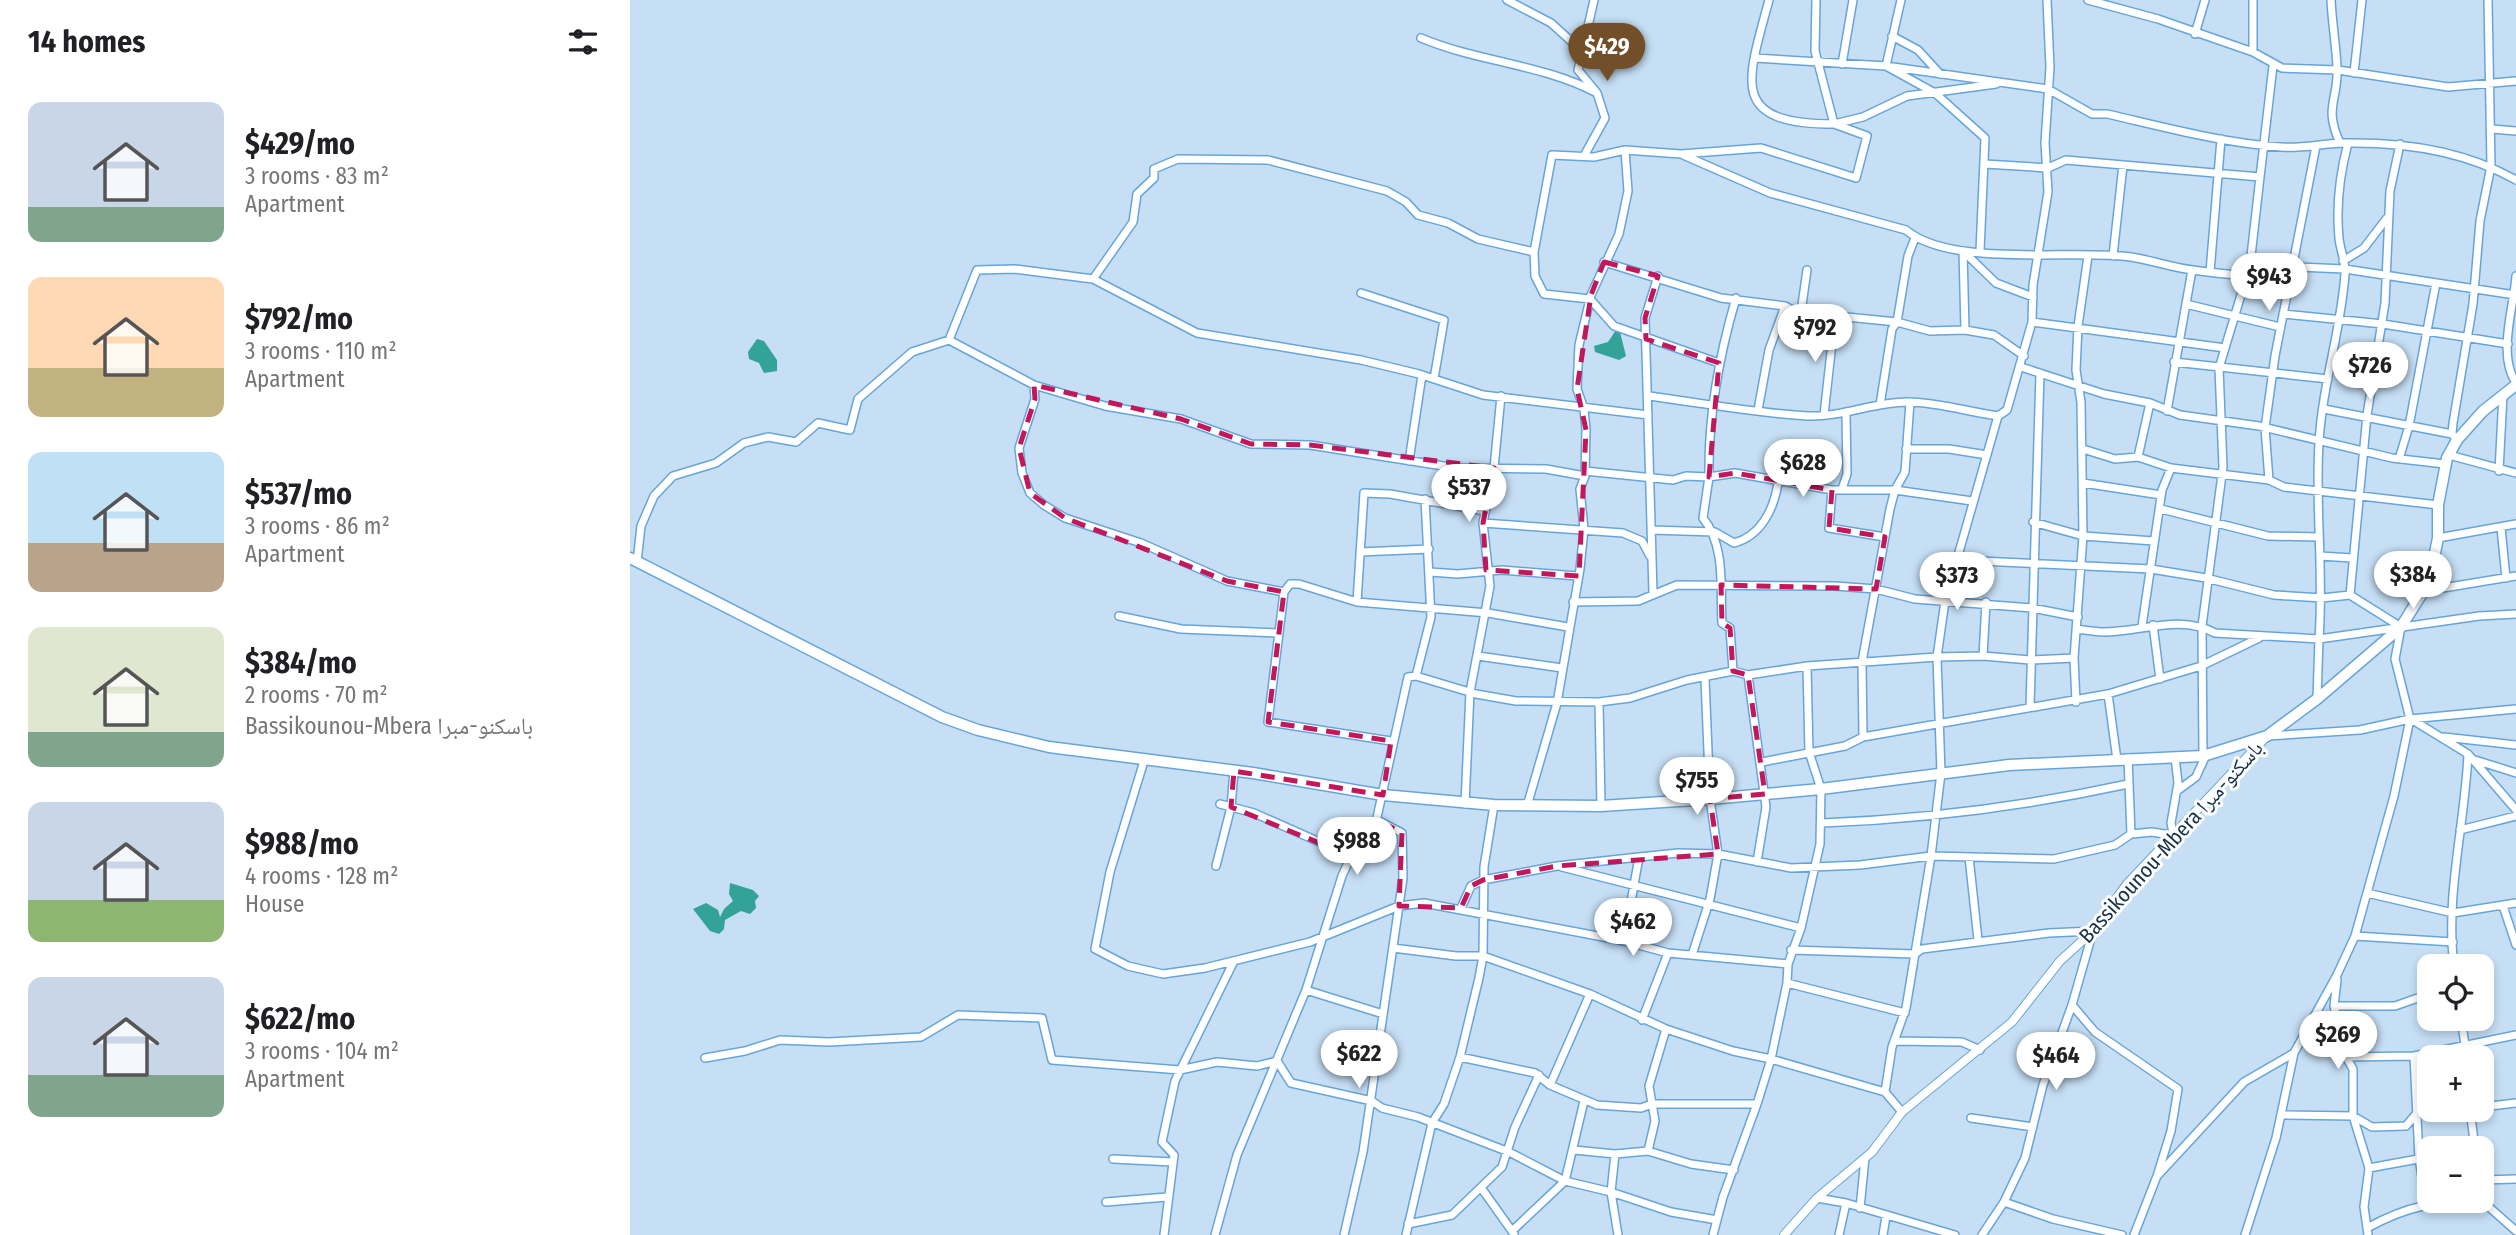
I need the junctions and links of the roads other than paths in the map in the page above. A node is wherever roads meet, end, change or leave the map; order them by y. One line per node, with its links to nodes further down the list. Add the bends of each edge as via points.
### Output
1 (1507, 0): 18 (street, via 1551,23)
2 (1594, 0): 18 (street)
3 (1769, 0): 20 (street)
4 (1816, 0): 21 (street, via 1815,51)
5 (1852, 0): 22 (street)
6 (1901, 0): 16 (street)
7 (2047, 0): 31 (street)
8 (2088, 0): 14 (street)
9 (2205, 0): 15 (street)
10 (2253, 0): 19 (street)
11 (2331, 0): 25 (street)
12 (2362, 0): 26 (street)
13 (2488, 0): 29 (street)
14 (2130, 4): 15 (street)
15 (2195, 34): 19 (street)
16 (1892, 36): 23 (street); 27 (street, via 1918,50)
17 (1421, 38): 32 (street, via 1572,80)
18 (1583, 51): 32 (street, via 1578,70)
19 (2253, 52): 24 (street)
20 (1755, 58): 21 (street); 34 (street, via 1752,92 1763,111 1799,122)
21 (1819, 61): 22 (street); 34 (street)
22 (1842, 64): 23 (street)
23 (1886, 66): 27 (street); 33 (street)
24 (2273, 66): 25 (street); 40 (street)
25 (2338, 70): 26 (street); 38 (street, via 2330,108 2333,127)
26 (2354, 73): 29 (street, via 2448,87)
27 (1940, 74): 30 (street)
28 (2516, 81): 29 (street)
29 (2491, 82): 35 (street)
30 (1999, 84): 31 (street); 33 (street)
31 (2048, 89): 37 (street, via 2092,114); 48 (street)
32 (1597, 93): 44 (street, via 1605,118)
33 (1935, 93): 34 (street, via 1907,96 1863,117); 45 (street, via 1984,138)
34 (1835, 124): 43 (street, via 1867,136 1856,178 1761,148)
35 (2492, 129): 36 (street); 47 (street)
36 (2516, 131)
37 (2221, 139): 40 (street); 49 (street)
38 (2344, 143): 39 (street); 41 (street); 62 (street, via 2339,239)
39 (2399, 144): 47 (street); 52 (street)
40 (2263, 145): 41 (street); 50 (street)
41 (2316, 146): 63 (street)
42 (1625, 150): 43 (street); 44 (street); 60 (street, via 1628,191 1619,234)
43 (1681, 154): 53 (street, via 1770,193 1906,230)
44 (1584, 156): 56 (street, via 1552,155)
45 (1985, 164): 48 (street); 55 (street)
46 (2123, 165): 48 (street, via 2066,160); 49 (street); 59 (street)
47 (2491, 166): 51 (street); 73 (street, via 2480,220)
48 (2048, 167): 57 (street)
49 (2216, 175): 50 (street); 66 (street)
50 (2260, 177): 61 (street)
51 (2516, 180)
52 (2388, 217): 62 (street); 67 (street)
53 (1915, 238): 54 (street); 87 (street)
54 (1963, 250): 55 (street); 76 (street, via 1996,283); 92 (street)
55 (1979, 251): 57 (street, via 2012,257)
56 (1534, 252): 71 (street, via 1478,239 1448,223 1418,215 1387,191 1353,181 1268,160 1178,159 1154,169 1154,178 1137,194 1133,222); 78 (street, via 1535,276 1544,294)
57 (2038, 255): 58 (street); 76 (street)
58 (2088, 256): 59 (street); 90 (street)
59 (2113, 256): 65 (street)
60 (1604, 262): 68 (street); 78 (street)
61 (2250, 265): 63 (street); 69 (street)
62 (2344, 265): 63 (street); 67 (street); 86 (street)
63 (2293, 268): 83 (street)
64 (1807, 270): 82 (street)
65 (2192, 270): 66 (street); 79 (street)
66 (2210, 272): 69 (street)
67 (2385, 275): 72 (street); 89 (street)
68 (1658, 276): 77 (street, via 1721,298); 96 (street, via 1645,318)
69 (2246, 276): 85 (street)
70 (2516, 276): 75 (street)
71 (1093, 279): 95 (street, via 1015,269 977,270); 107 (street, via 1197,333 1361,360)
72 (2435, 283): 73 (street); 93 (street)
73 (2475, 288): 75 (street); 94 (street)
74 (1361, 293): 108 (street, via 1444,320)
75 (2515, 295): 81 (street)
76 (2033, 297): 88 (street)
77 (1736, 298): 80 (street); 102 (street)
78 (1590, 299): 96 (street, via 1614,326); 120 (street, via 1579,345 1577,389)
79 (2186, 304): 85 (street); 97 (street)
80 (1785, 306): 82 (street); 122 (street, via 1769,350)
81 (2514, 310): 98 (street)
82 (1801, 312): 84 (street)
83 (2283, 314): 86 (street); 91 (street)
84 (1835, 316): 87 (street); 125 (street)
85 (2234, 318): 91 (street); 99 (street)
86 (2340, 321): 89 (street); 109 (street)
87 (1897, 322): 92 (street, via 1930,331); 118 (street)
88 (2032, 322): 90 (street); 100 (street)
89 (2383, 324): 93 (street); 127 (street)
90 (2078, 326): 97 (street); 112 (street)
91 (2280, 327): 106 (street)
92 (1965, 330): 100 (street, via 1994,335)
93 (2426, 330): 94 (street); 130 (street)
94 (2466, 337): 98 (street); 132 (street)
95 (949, 340): 111 (street); 182 (street, via 912,352 858,399 850,430 818,423 796,442 768,437 744,443 716,463 673,476 654,496)
96 (1647, 340): 102 (street); 115 (street)
97 (2179, 340): 99 (street); 101 (street)
98 (2508, 344): 110 (street)
99 (2225, 348): 104 (street)
100 (2024, 356): 103 (street)
101 (2174, 362): 104 (street); 123 (street)
102 (1719, 363): 119 (street)
103 (2021, 367): 105 (street); 128 (street, via 2007,410)
104 (2219, 368): 106 (street); 129 (street)
105 (2040, 373): 112 (street); 164 (street)
106 (2273, 373): 109 (street); 131 (street)
107 (1422, 375): 108 (street); 141 (street)
108 (1434, 379): 114 (street)
109 (2328, 379): 121 (street)
110 (2516, 384): 113 (main road, Bassikounou-Mbera باسكنو-مبرا)
111 (1034, 385): 141 (street, via 1105,406 1181,419 1251,444 1310,445); 196 (street, via 1035,398 1019,448 1030,493 1044,505 1065,518 1141,543 1227,581)
112 (2079, 387): 117 (street); 135 (street)
113 (2503, 394): 132 (main road, Bassikounou-Mbera باسكنو-مبرا); 144 (street)
114 (1501, 396): 120 (street); 142 (street)
115 (1649, 396): 119 (street); 124 (street)
116 (1910, 402): 118 (street); 128 (street); 134 (street)
117 (2150, 403): 123 (street); 138 (street)
118 (1880, 404): 126 (street)
119 (1713, 407): 122 (street); 148 (street)
120 (1584, 409): 124 (street); 145 (street)
121 (2325, 409): 127 (street); 133 (street)
122 (1758, 410): 125 (street)
123 (2167, 411): 129 (street)
124 (1648, 415): 149 (street)
125 (1824, 415): 126 (street)
126 (1846, 415): 153 (street, via 1847,474)
127 (2367, 415): 130 (street); 136 (street)
128 (1998, 416): 137 (street)
129 (2221, 420): 131 (street); 147 (street)
130 (2409, 425): 132 (street); 139 (street)
131 (2265, 428): 133 (street); 150 (street)
132 (2455, 437): 140 (main road, Bassikounou-Mbera باسكنو-مبرا)
133 (2319, 441): 136 (street); 154 (street)
134 (1906, 449): 137 (street); 156 (street, via 1905,472)
135 (2082, 449): 138 (street, via 2115,459); 152 (street)
136 (2364, 452): 139 (street); 158 (street)
137 (1987, 455): 160 (street)
138 (2138, 457): 143 (street)
139 (2399, 459): 140 (street)
140 (2447, 460): 144 (street); 161 (main road, Bassikounou-Mbera باسكنو-مبرا)
141 (1409, 461): 142 (street)
142 (1494, 468): 145 (street); 163 (street)
143 (2171, 468): 147 (street); 157 (street)
144 (2499, 471): 146 (street)
145 (1585, 473): 149 (street); 169 (street, via 1580,489)
146 (2516, 473)
147 (2223, 474): 150 (street); 165 (street)
148 (1709, 477): 149 (street); 151 (street, via 1735,473); 171 (street, via 1703,518)
149 (1649, 478): 170 (street)
150 (2269, 480): 154 (street, via 2284,487)
151 (1779, 483): 155 (street); 171 (street, via 1774,508 1747,539 1734,542)
152 (2083, 483): 157 (street); 172 (street)
153 (1842, 489): 155 (street); 156 (street)
154 (2319, 489): 158 (street); 174 (street)
155 (1832, 490): 173 (street, via 1829,528)
156 (1895, 491): 160 (street); 173 (street)
157 (2161, 495): 162 (street)
158 (2359, 497): 161 (street); 181 (street)
159 (1425, 499): 163 (street); 177 (street); 178 (street, via 1364,493)
160 (1972, 501): 183 (street)
161 (2438, 505): 175 (main road, Bassikounou-Mbera باسكنو-مبرا)
162 (2161, 509): 165 (street); 176 (street)
163 (1485, 511): 166 (street)
164 (2033, 522): 172 (street); 184 (street)
165 (2215, 522): 174 (street, via 2268,536); 191 (street)
166 (1483, 523): 169 (street); 187 (street)
167 (2516, 524): 168 (street)
168 (2501, 528): 175 (street); 192 (street)
169 (1584, 529): 180 (street, via 1623,533 1642,541); 189 (street)
170 (1651, 530): 171 (street); 180 (street)
171 (1715, 532): 194 (street)
172 (2083, 536): 176 (street); 185 (street)
173 (1885, 537): 195 (street)
174 (2318, 537): 179 (street)
175 (2438, 538): 193 (main road, Bassikounou-Mbera باسكنو-مبرا)
176 (2154, 541): 186 (street)
177 (1429, 549): 178 (street); 188 (street)
178 (1360, 552): 201 (street)
179 (2320, 556): 181 (street); 199 (street)
180 (1651, 558): 197 (street)
181 (2352, 558): 198 (street)
182 (634, 560): 254 (main road, via 942,717 1049,747)
183 (1958, 560): 184 (street); 200 (street)
184 (2034, 562): 185 (street); 205 (street)
185 (2080, 568): 186 (street); 209 (street)
186 (2151, 569): 191 (street); 211 (street)
187 (1488, 570): 188 (street); 189 (street); 206 (street)
188 (1430, 572): 204 (street)
189 (1577, 576): 202 (street)
190 (2516, 576): 192 (street)
191 (2206, 578): 199 (street, via 2274,595); 212 (street)
192 (2506, 578): 193 (street, via 2443,587)
193 (2429, 582): 214 (main road, Bassikounou-Mbera باسكنو-مبرا)
194 (1721, 585): 195 (street); 197 (street, via 1677,585); 228 (street, via 1722,623 1730,628)
195 (1876, 589): 200 (street); 224 (street)
196 (1284, 592): 201 (street, via 1290,584 1299,584); 216 (street)
197 (1653, 593): 202 (street, via 1638,601)
198 (2350, 595): 199 (street); 214 (street)
199 (2322, 598): 218 (street)
200 (1945, 601): 203 (street); 221 (street)
201 (1357, 602): 204 (street)
202 (1573, 602): 213 (street)
203 (1986, 602): 205 (street); 220 (street)
204 (1430, 606): 206 (street); 230 (street, via 1430,629)
205 (2032, 608): 209 (street); 223 (street)
206 (1485, 612): 213 (street); 219 (street)
207 (2516, 614): 214 (street)
208 (1119, 616): 216 (street, via 1181,629)
209 (2078, 617): 215 (street)
210 (2152, 625): 211 (street); 212 (street); 231 (street)
211 (2142, 626): 215 (street, via 2106,632)
212 (2202, 626): 217 (street, via 2215,633); 226 (street)
213 (1568, 627): 227 (street)
214 (2401, 627): 218 (street); 235 (main road, Bassikounou-Mbera باسكنو-مبرا); 241 (street, via 2395,659)
215 (2076, 629): 222 (street)
216 (1278, 634): 246 (street, via 1268,722)
217 (2259, 638): 218 (street); 226 (street)
218 (2319, 639): 235 (street)
219 (1478, 656): 227 (street); 233 (street)
220 (1983, 656): 221 (street); 223 (street)
221 (1937, 657): 224 (street); 242 (street)
222 (2074, 658): 223 (street); 237 (street)
223 (2030, 660): 239 (street)
224 (1862, 662): 225 (street); 244 (street)
225 (1807, 666): 229 (street); 248 (street)
226 (2201, 666): 231 (street); 250 (street)
227 (1562, 668): 238 (street)
228 (1733, 671): 229 (street); 232 (street)
229 (1748, 675): 255 (street)
230 (1416, 676): 233 (street); 246 (street, via 1405,680)
231 (2160, 678): 234 (street)
232 (1705, 679): 236 (street); 264 (street)
233 (1470, 692): 238 (street); 266 (street)
234 (2108, 694): 237 (street); 252 (street)
235 (2317, 699): 243 (main road, Bassikounou-Mbera باسكنو-مبرا)
236 (1599, 702): 238 (street); 269 (street)
237 (2076, 702): 239 (street)
238 (1558, 703): 268 (street)
239 (2030, 708): 242 (street)
240 (2516, 709): 241 (street)
241 (2410, 719): 243 (street, via 2360,730); 245 (street); 290 (street)
242 (1938, 723): 244 (street); 257 (street)
243 (2267, 736): 250 (main road); 278 (street, Bassikounou-Mbera باسكنو-مبرا)
244 (1863, 737): 248 (street, via 1845,746)
245 (2443, 737): 247 (street); 249 (street)
246 (1391, 741): 263 (street)
247 (2516, 745)
248 (1809, 752): 255 (street); 260 (street)
249 (2468, 754): 253 (street); 276 (street)
250 (2204, 755): 251 (main road); 261 (street, via 2196,777)
251 (2175, 757): 252 (main road); 261 (street)
252 (2122, 759): 257 (main road); 259 (street)
253 (2474, 760): 258 (street); 271 (street)
254 (1144, 761): 256 (main road); 313 (street, via 1110,872 1095,949 1128,966 1163,974)
255 (1762, 762): 262 (street)
256 (1234, 771): 263 (main road); 270 (street)
257 (1941, 773): 260 (main road); 272 (street)
258 (2516, 773)
259 (2128, 784): 272 (street); 277 (street)
260 (1821, 789): 262 (main road); 275 (street)
261 (2177, 791): 278 (street)
262 (1765, 794): 264 (main road); 284 (street)
263 (1383, 795): 266 (main road); 274 (street)
264 (1710, 799): 269 (main road); 279 (street)
265 (1220, 804): 270 (street)
266 (1465, 804): 267 (main road)
267 (1494, 805): 268 (main road); 288 (street)
268 (1527, 806): 269 (main road)
269 (1601, 806)
270 (1231, 807): 280 (street, via 1265,817); 285 (street)
271 (2516, 810)
272 (1934, 815): 275 (street); 281 (street)
273 (2516, 816): 276 (street)
274 (1377, 820): 280 (street, via 1374,831); 292 (street, via 1402,833 1404,877)
275 (1822, 823): 287 (street)
276 (2460, 830): 296 (street)
277 (2131, 834): 278 (street); 283 (street, via 2115,845 2054,859)
278 (2172, 834): 299 (street, Bassikounou-Mbera باسكنو-مبرا)
279 (1718, 855): 282 (street); 284 (street); 293 (street)
280 (1351, 856): 301 (street)
281 (1931, 856): 283 (street); 287 (street); 309 (street)
282 (1639, 857): 286 (street); 289 (street)
283 (1969, 857): 302 (street)
284 (1758, 862): 287 (street, via 1791,868)
285 (1216, 866)
286 (1558, 866): 288 (street); 289 (street)
287 (1817, 866): 298 (street)
288 (1483, 880): 295 (street, via 1471,886); 297 (street)
289 (1636, 886): 293 (street); 304 (street)
290 (2367, 893): 296 (street); 300 (street)
291 (2516, 903): 294 (street)
292 (1399, 906): 295 (street, via 1436,903); 301 (street); 306 (street)
293 (1707, 906): 298 (street); 311 (street)
294 (2504, 906): 296 (street); 303 (street)
295 (1461, 908): 297 (street)
296 (2453, 913): 305 (street)
297 (1484, 914): 304 (street); 312 (street)
298 (1801, 928): 307 (street)
299 (2092, 931): 302 (street); 320 (street); 330 (street, Bassikounou-Mbera باسكنو-مبرا, via 2060,961 2012,1022)
300 (2355, 936): 305 (street); 315 (street)
301 (1322, 938): 313 (street); 317 (street)
302 (1978, 940): 309 (street)
303 (2515, 940)
304 (1624, 941): 308 (street)
305 (2453, 942): 310 (street)
306 (1393, 948): 312 (street); 323 (street)
307 (1791, 950): 309 (street); 314 (street)
308 (1668, 953): 311 (street); 324 (street)
309 (1915, 954): 322 (street)
310 (2454, 954)
311 (1692, 955): 314 (street)
312 (1483, 956): 318 (street); 334 (street)
313 (1234, 961): 339 (street)
314 (1788, 964): 316 (street)
315 (2337, 975): 321 (street); 331 (street)
316 (1787, 983): 322 (street); 337 (street)
317 (1306, 990): 323 (street); 338 (street)
318 (1590, 993): 324 (street); 341 (street)
319 (2417, 998): 321 (street, via 2395,1006)
320 (2072, 1005): 355 (street); 367 (street, via 2095,1032 2178,1089)
321 (2334, 1006): 335 (street)
322 (1905, 1013): 328 (street)
323 (1383, 1014): 343 (street)
324 (1642, 1020): 325 (street)
325 (1666, 1029): 337 (street); 346 (street, via 1649,1086)
326 (2463, 1031): 329 (street)
327 (2516, 1035): 329 (street)
328 (1894, 1041): 330 (street, via 1962,1042); 342 (street)
329 (2465, 1045)
330 (1980, 1050): 349 (street, Bassikounou-Mbera باسكنو-مبرا)
331 (2294, 1053): 351 (street); 367 (street, via 2244,1083)
332 (2417, 1055): 333 (street)
333 (2414, 1056): 335 (street); 350 (street)
334 (1460, 1057): 340 (street); 354 (street, via 1444,1104)
335 (2346, 1057): 352 (street, via 2353,1069)
336 (705, 1058): 339 (street, via 780,1040 921,1037 958,1016 1042,1018 1052,1060)
337 (1771, 1059): 342 (street); 347 (street)
338 (1277, 1061): 339 (street, via 1257,1066 1217,1062); 343 (street, via 1291,1083); 388 (street, via 1237,1155)
339 (1180, 1070): 364 (street, via 1163,1142 1174,1155)
340 (1539, 1075): 341 (street); 359 (street)
341 (1550, 1085): 344 (street)
342 (1885, 1092): 349 (street)
343 (1372, 1101): 354 (street); 389 (street)
344 (1584, 1101): 346 (street, via 1641,1108); 357 (street)
345 (2516, 1103): 348 (street)
346 (1653, 1104): 347 (street); 358 (street, via 1655,1121)
347 (1757, 1104): 366 (street)
348 (2494, 1106)
349 (1902, 1112): 361 (street, Bassikounou-Mbera باسكنو-مبرا)
350 (2416, 1114): 352 (street, via 2406,1126 2372,1126); 356 (street)
351 (2282, 1115): 352 (street); 400 (street)
352 (2353, 1116): 365 (street)
353 (1972, 1118): 355 (street)
354 (1432, 1123): 359 (street); 383 (street)
355 (2033, 1127): 376 (street, via 2025,1158)
356 (2418, 1136)
357 (1574, 1150): 360 (street); 370 (street)
358 (1648, 1151): 360 (street); 366 (street)
359 (1509, 1152): 370 (street); 371 (street)
360 (1615, 1154): 372 (street)
361 (1865, 1158): 374 (street, Bassikounou-Mbera باسكنو-مبرا); 379 (street)
362 (2417, 1158): 365 (street)
363 (1113, 1159): 364 (street)
364 (1172, 1162): 373 (street)
365 (2369, 1168): 384 (street, via 2364,1207)
366 (1734, 1170): 382 (street)
367 (2157, 1176): 399 (street)
368 (2516, 1178): 369 (street)
369 (2494, 1179)
370 (1565, 1181): 372 (street); 386 (street)
371 (1482, 1189): 383 (street, via 1452,1215); 386 (street)
372 (1611, 1192): 382 (street, via 1671,1212); 391 (street)
373 (1167, 1197): 375 (street); 387 (street)
374 (1817, 1198): 377 (street); 393 (street, Bassikounou-Mbera باسكنو-مبرا)
375 (1106, 1202)
376 (2004, 1202): 397 (street); 398 (street)
377 (1846, 1203): 379 (street); 394 (street)
378 (2417, 1206): 384 (street, via 2398,1211)
379 (1860, 1208): 381 (street)
380 (2494, 1212): 385 (street)
381 (1886, 1216): 395 (street); 396 (street)
382 (1717, 1220): 392 (street)
383 (1408, 1224): 390 (street)
384 (2367, 1231)
385 (2516, 1231)
386 (1513, 1233)
387 (1164, 1235)
388 (1215, 1235)
389 (1344, 1235)
390 (1406, 1235)
391 (1618, 1235)
392 (1713, 1235)
393 (1784, 1235)
394 (1839, 1235)
395 (1883, 1235)
396 (1955, 1235)
397 (1982, 1235)
398 (2122, 1235)
399 (2134, 1235)
400 (2245, 1235)

